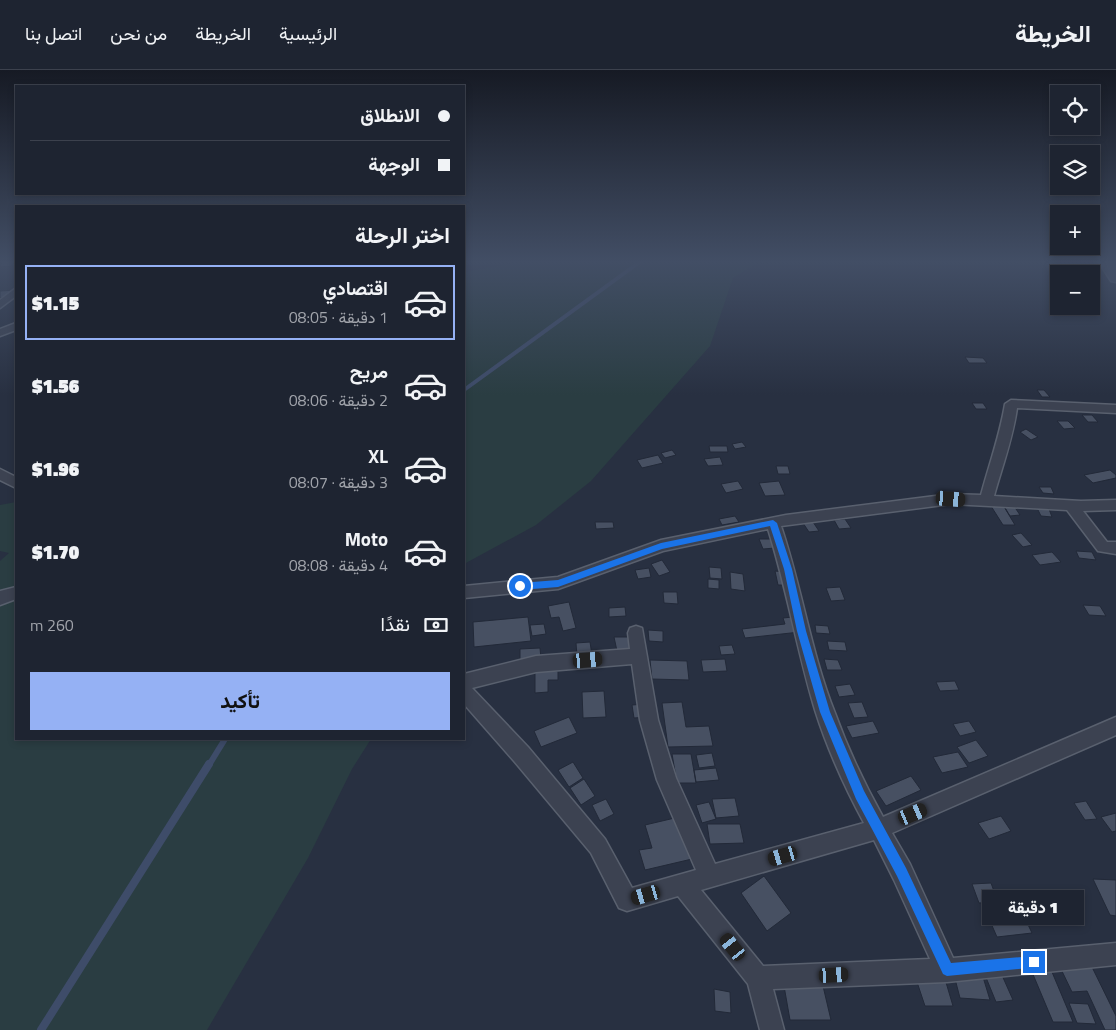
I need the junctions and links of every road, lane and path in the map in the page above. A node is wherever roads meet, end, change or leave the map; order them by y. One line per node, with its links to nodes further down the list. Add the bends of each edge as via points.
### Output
1 (15, 326): 2 (street)
2 (0, 334)
3 (1116, 409): 6 (street, via 1011,404 1007,433)
4 (0, 474): 5 (street)
5 (15, 482)
6 (986, 501): 8 (street); 9 (street, via 951,499)
7 (1116, 505): 8 (street)
8 (1071, 506): 10 (street, via 1103,547)
9 (773, 523): 11 (street, via 661,546 558,583); 19 (street, via 825,712)
10 (1116, 548)
11 (465, 592)
12 (15, 593): 13 (street)
13 (0, 598)
14 (636, 632): 15 (street)
15 (640, 656): 16 (street, via 536,664); 20 (street, via 649,720 667,780)
16 (465, 682)
17 (465, 693): 21 (street, via 598,846 627,900)
18 (1116, 726): 19 (street)
19 (878, 829): 20 (street); 23 (street, via 902,872)
20 (710, 877): 21 (street)
21 (683, 885): 24 (street)
22 (1116, 954): 23 (street)
23 (947, 970): 24 (street)
24 (758, 978): 25 (street)
25 (772, 1030)

